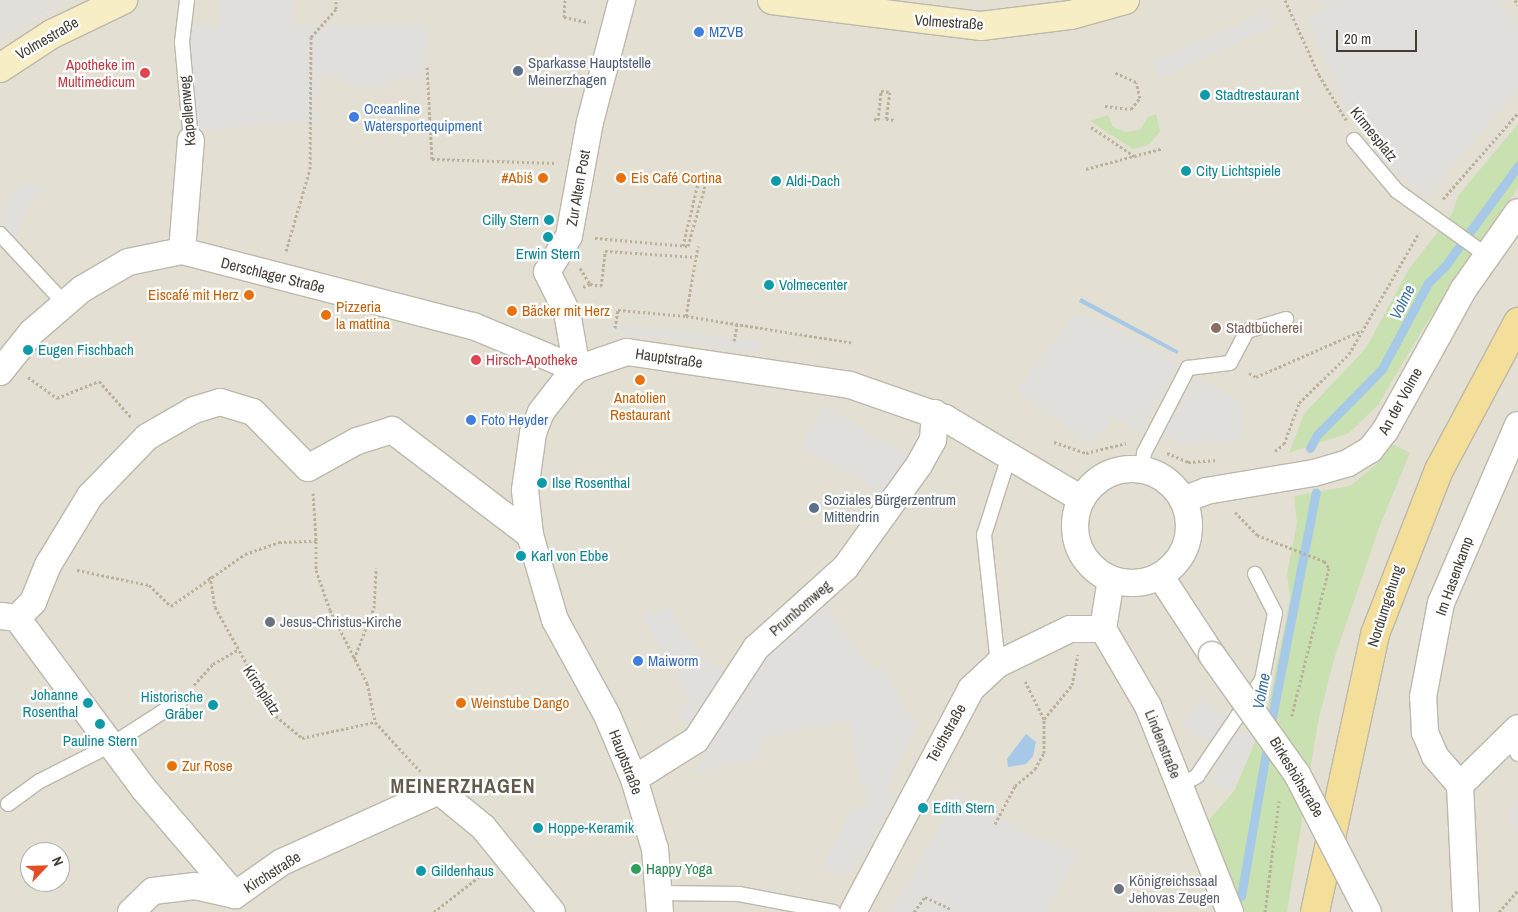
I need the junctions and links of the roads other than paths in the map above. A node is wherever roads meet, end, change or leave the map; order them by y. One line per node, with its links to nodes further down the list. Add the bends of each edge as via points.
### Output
1 (124, 0): 6 (main road, Volmestraße, via 52,34)
2 (187, 0): 8 (lane, Kapellenweg, via 182,42)
3 (622, 0): 17 (street, Zur Alten Post, via 618,28 582,162 570,236 547,272 568,312)
4 (772, 0): 5 (main road, Volmestraße, via 981,26 1036,21)
5 (1123, 0)
6 (0, 68)
7 (1353, 134): 12 (lane, via 1391,185 1435,214)
8 (191, 140): 11 (street, Kapellenweg)
9 (1518, 212): 12 (street, An der Volme)
10 (0, 234): 13 (lane)
11 (182, 251): 13 (street, Derschlager Straße, via 128,262); 17 (street, Derschlager Straße, via 473,326)
12 (1486, 255): 23 (street, An der Volme, via 1385,430 1370,450 1344,465 1291,478 1225,488)
13 (64, 304): 16 (street, Derschlager Straße, via 32,332)
14 (1286, 320): 21 (lane, via 1247,331 1230,362 1188,368 1144,453)
15 (1518, 322): 45 (main road, Nordumgehung, via 1439,470 1375,634)
16 (4, 368)
17 (577, 369): 18 (street, Hauptstraße, via 627,352 656,355 850,385); 24 (street, Hauptstraße, via 541,412 533,433 525,490)
18 (935, 414): 20 (street, Hauptstraße); 34 (street, Prumbomweg, via 934,440 845,568 756,648 696,740)
19 (1518, 425): 35 (street, Im Hasenkamp, via 1441,603 1423,697 1425,732 1435,756)
20 (1009, 456): 22 (street, Hauptstraße); 30 (lane, via 984,535)
21 (1142, 470): 22 (street, via 1112,471 1097,478); 23 (street, via 1159,475)
22 (1080, 498): 27 (street, via 1076,511 1081,550 1093,567)
23 (1183, 500): 26 (street, via 1189,526 1186,542 1173,567)
24 (530, 535): 28 (street, via 392,430 357,441 308,468 253,412 231,402 194,410 147,437 90,496 48,565 33,602); 34 (street, Hauptstraße, via 555,620 607,715)
25 (1255, 574): 36 (lane, via 1275,613 1262,680 1202,769)
26 (1160, 577): 27 (street, via 1135,582); 46 (street, Birkeshöhstraße, bridge, via 1297,774)
27 (1111, 579): 29 (street)
28 (8, 617): 33 (street, Kirchstraße)
29 (1103, 629): 30 (street, Teichstraße, via 1079,626); 36 (street, Lindenstraße, via 1148,706)
30 (998, 664): 43 (street, Teichstraße, via 971,689 943,736)
31 (181, 700): 33 (lane)
32 (1515, 739): 35 (street)
33 (111, 745): 37 (lane, via 40,781); 38 (street, Kirchstraße)
34 (634, 779): 39 (street, Hauptstraße, via 655,849)
35 (1460, 785): 47 (street)
36 (1180, 786): 44 (street, Lindenstraße)
37 (8, 804)
38 (237, 903): 40 (street, via 195,886 153,891); 41 (street, Kirchstraße, via 282,862 439,792 483,827)
39 (660, 903): 42 (lane, via 739,894)
40 (131, 912)
41 (552, 912)
42 (833, 912)
43 (853, 912)
44 (1230, 912)
45 (1315, 912)
46 (1368, 912)
47 (1466, 912)

